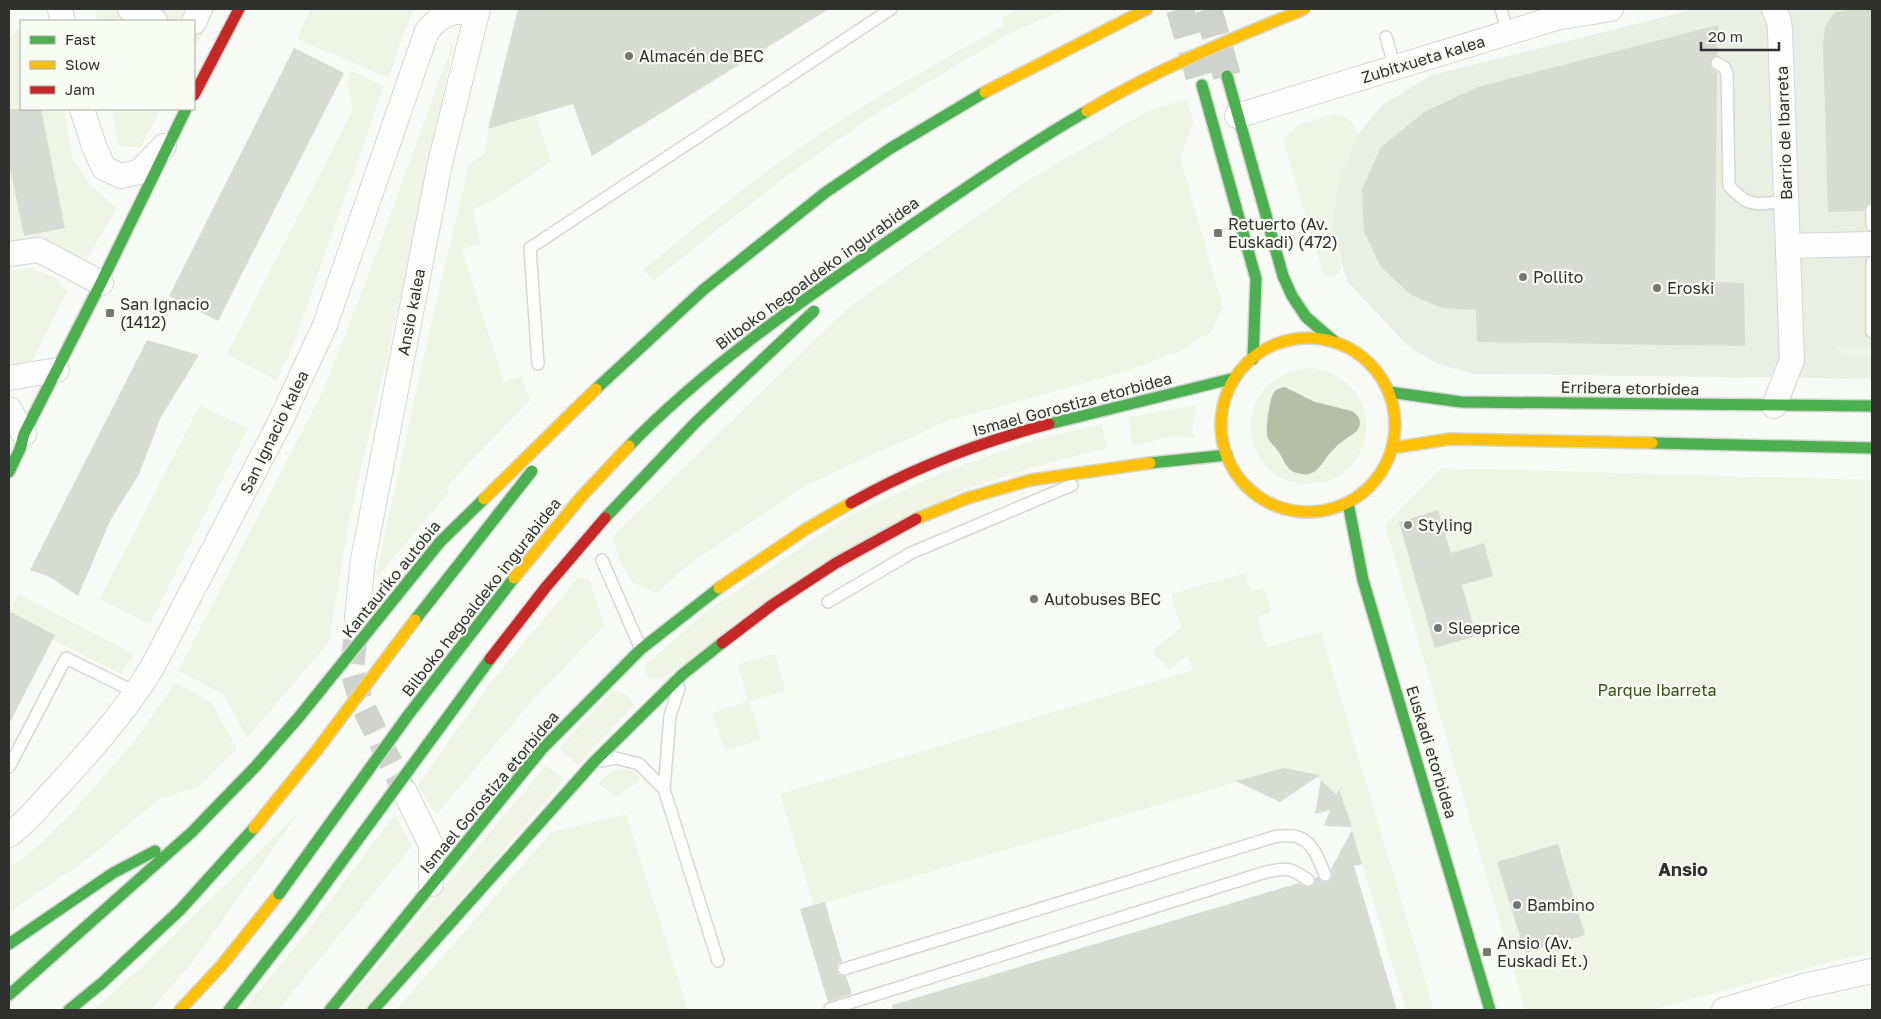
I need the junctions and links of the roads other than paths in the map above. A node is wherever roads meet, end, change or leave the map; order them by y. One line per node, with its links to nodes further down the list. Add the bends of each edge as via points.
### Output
1 (130, 9): 10 (street)
2 (240, 9): 17 (main road)
3 (891, 9): 34 (lane, via 530,248)
4 (1147, 9): 38 (main road, via 980,95 891,148 826,192 703,290)
5 (1306, 9): 25 (main road, Bilboko hegoaldeko ingurabidea, bridge, via 1219,44 1126,88 1006,160)
6 (1501, 9): 11 (lane)
7 (1611, 9): 11 (street, Zubitxueta kalea, via 1556,18)
8 (477, 11): 52 (street, Ansio kalea, via 440,163 363,560); 55 (street, San Ignacio kalea, via 447,14 436,20 427,31 325,325 276,431)
9 (1780, 13): 22 (street, Barrio de Ibarreta)
10 (153, 20)
11 (1508, 33): 14 (street, Zubitxueta kalea)
12 (1386, 37): 14 (lane)
13 (1717, 63): 22 (lane, via 1727,73 1729,186 1740,198 1752,204)
14 (1395, 68): 20 (street, Zubitxueta kalea)
15 (1227, 76): 20 (main road)
16 (1202, 85): 33 (main road, via 1256,278)
17 (195, 93)
18 (82, 110): 21 (street, via 104,168 121,176 139,172)
19 (185, 110): 21 (main road)
20 (1237, 116): 32 (main road, via 1283,276 1306,317)
21 (170, 139): 30 (main road)
22 (1786, 201): 27 (street, Barrio de Ibarreta)
23 (1872, 210): 24 (lane)
24 (1872, 225)
25 (886, 243): 72 (main road, Bilboko hegoaldeko ingurabidea, bridge, via 732,354 647,428 577,502 456,650 279,894 222,965); 73 (main road, bridge, via 648,470 584,541 492,657)
26 (1872, 244): 27 (street)
27 (1788, 246): 40 (street, Barrio de Ibarreta, via 1792,360)
28 (9, 254): 30 (street, via 39,250)
29 (1872, 262): 31 (lane)
30 (101, 284): 35 (main road)
31 (1872, 332)
32 (1335, 342): 33 (main road, via 1290,340 1274,345); 39 (main road, via 1349,348 1373,367)
33 (1253, 359): 37 (main road)
34 (538, 364)
35 (57, 370): 36 (street); 43 (main road)
36 (9, 378)
37 (1235, 378): 46 (main road, via 1222,416); 53 (main road, Ismael Gorostiza etorbidea, via 1000,437 937,461 878,488 806,529 742,571)
38 (596, 389): 60 (main road, Kantauriko autobia, bridge, via 440,542 299,717); 71 (main road, bridge, via 254,828 180,910)
39 (1389, 392): 40 (main road, Erribera etorbidea, via 1461,402); 44 (main road, via 1395,420)
40 (1774, 406): 41 (main road, Erribera etorbidea)
41 (1872, 406)
42 (9, 409): 43 (street)
43 (18, 447): 48 (main road)
44 (1392, 448): 45 (main road, via 1450,439); 49 (main road, via 1376,480)
45 (1872, 448)
46 (1226, 455): 47 (main road); 49 (main road, via 1246,486 1276,506 1312,512)
47 (1125, 466): 51 (lane, via 1062,488 911,553); 54 (main road, via 1030,480 968,498 905,524 836,563 772,605)
48 (9, 472)
49 (1348, 502): 76 (main road, Euskadi etorbidea, via 1362,580)
50 (602, 560): 53 (lane)
51 (828, 602)
52 (357, 618)
53 (641, 649): 64 (main road, Ismael Gorostiza etorbidea, via 542,749)
54 (683, 674): 56 (main road); 58 (lane, via 670,716)
55 (137, 693): 57 (lane, via 66,658); 61 (street, San Ignacio kalea, via 76,767 21,826)
56 (593, 762): 58 (lane, via 616,758 639,764); 75 (main road)
57 (9, 767)
58 (664, 789): 66 (lane)
59 (405, 792): 64 (street, via 431,844)
60 (192, 832): 65 (main road, via 113,873); 69 (main road)
61 (9, 834)
62 (1325, 875): 67 (lane, via 1309,844 1298,837 1278,836)
63 (1308, 880): 70 (lane, via 1285,868 1266,872)
64 (431, 884): 74 (main road, Ismael Gorostiza etorbidea)
65 (9, 944)
66 (718, 961)
67 (844, 969)
68 (1872, 971): 77 (street, via 1804,986)
69 (9, 995)
70 (830, 1009)
71 (69, 1010)
72 (180, 1010)
73 (229, 1010)
74 (330, 1010)
75 (373, 1010)
76 (1490, 1010)
77 (1724, 1010)

